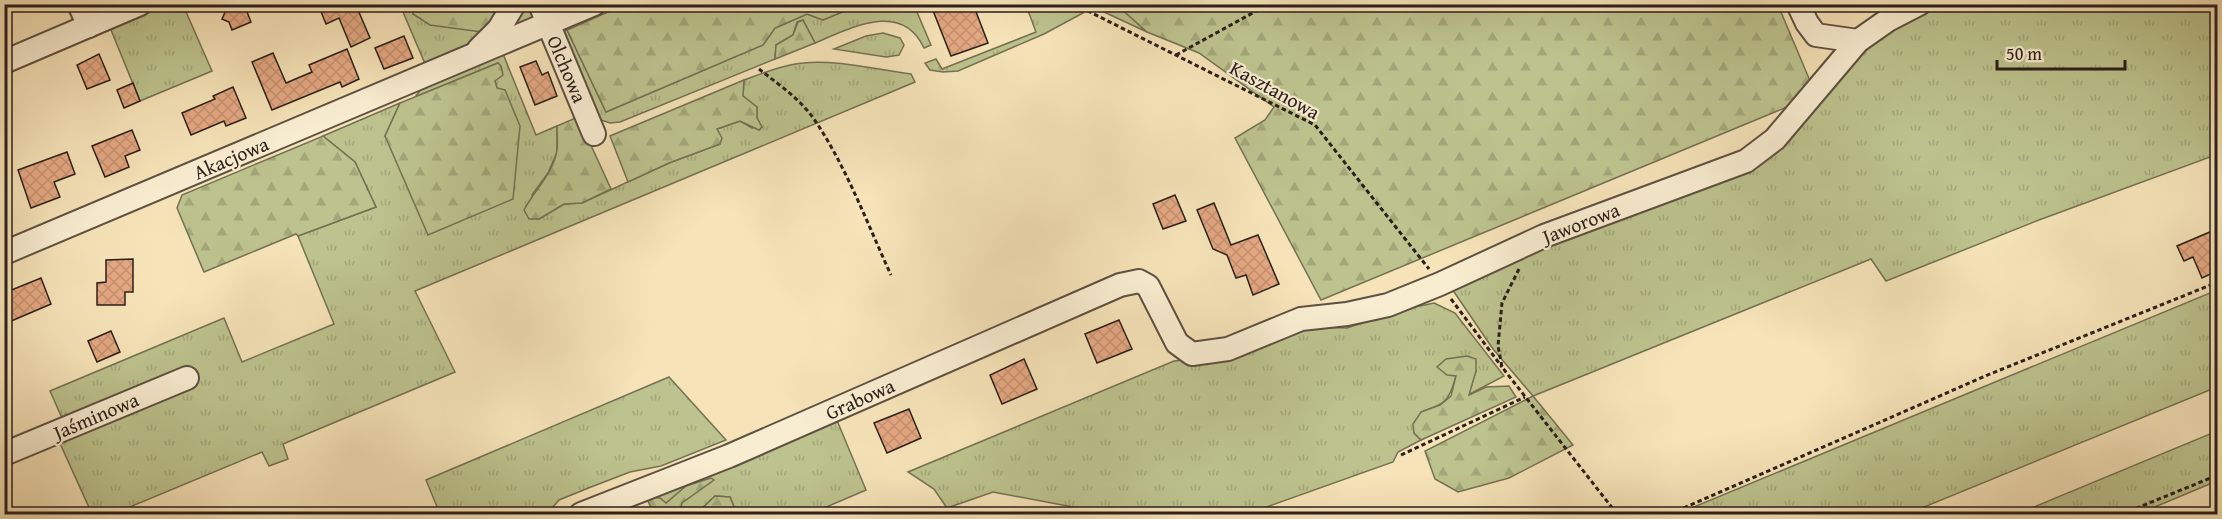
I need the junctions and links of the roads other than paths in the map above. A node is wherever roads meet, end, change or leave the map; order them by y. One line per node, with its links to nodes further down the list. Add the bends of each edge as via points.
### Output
1 (79, 4): 8 (street)
2 (140, 4): 8 (street)
3 (514, 4): 11 (street, Akacjowa, via 484,46)
4 (594, 4): 7 (street, Akacjowa)
5 (1798, 4): 9 (street, via 1816,35)
6 (1919, 4): 9 (street, Jaworowa)
7 (544, 14): 11 (street, Akacjowa); 12 (street, Olchowa)
8 (89, 26): 10 (street)
9 (1858, 41): 14 (street, Jaworowa, via 1775,139 1746,161 1544,236 1388,305 1301,319 1228,348 1192,354 1177,343 1148,286)
10 (4, 62)
11 (458, 63): 13 (street, Akacjowa)
12 (594, 134)
13 (4, 253)
14 (1138, 281): 17 (street, Grabowa, via 1120,285 729,456)
15 (187, 378): 16 (street, Jaśminowa)
16 (4, 454)
17 (581, 514)

